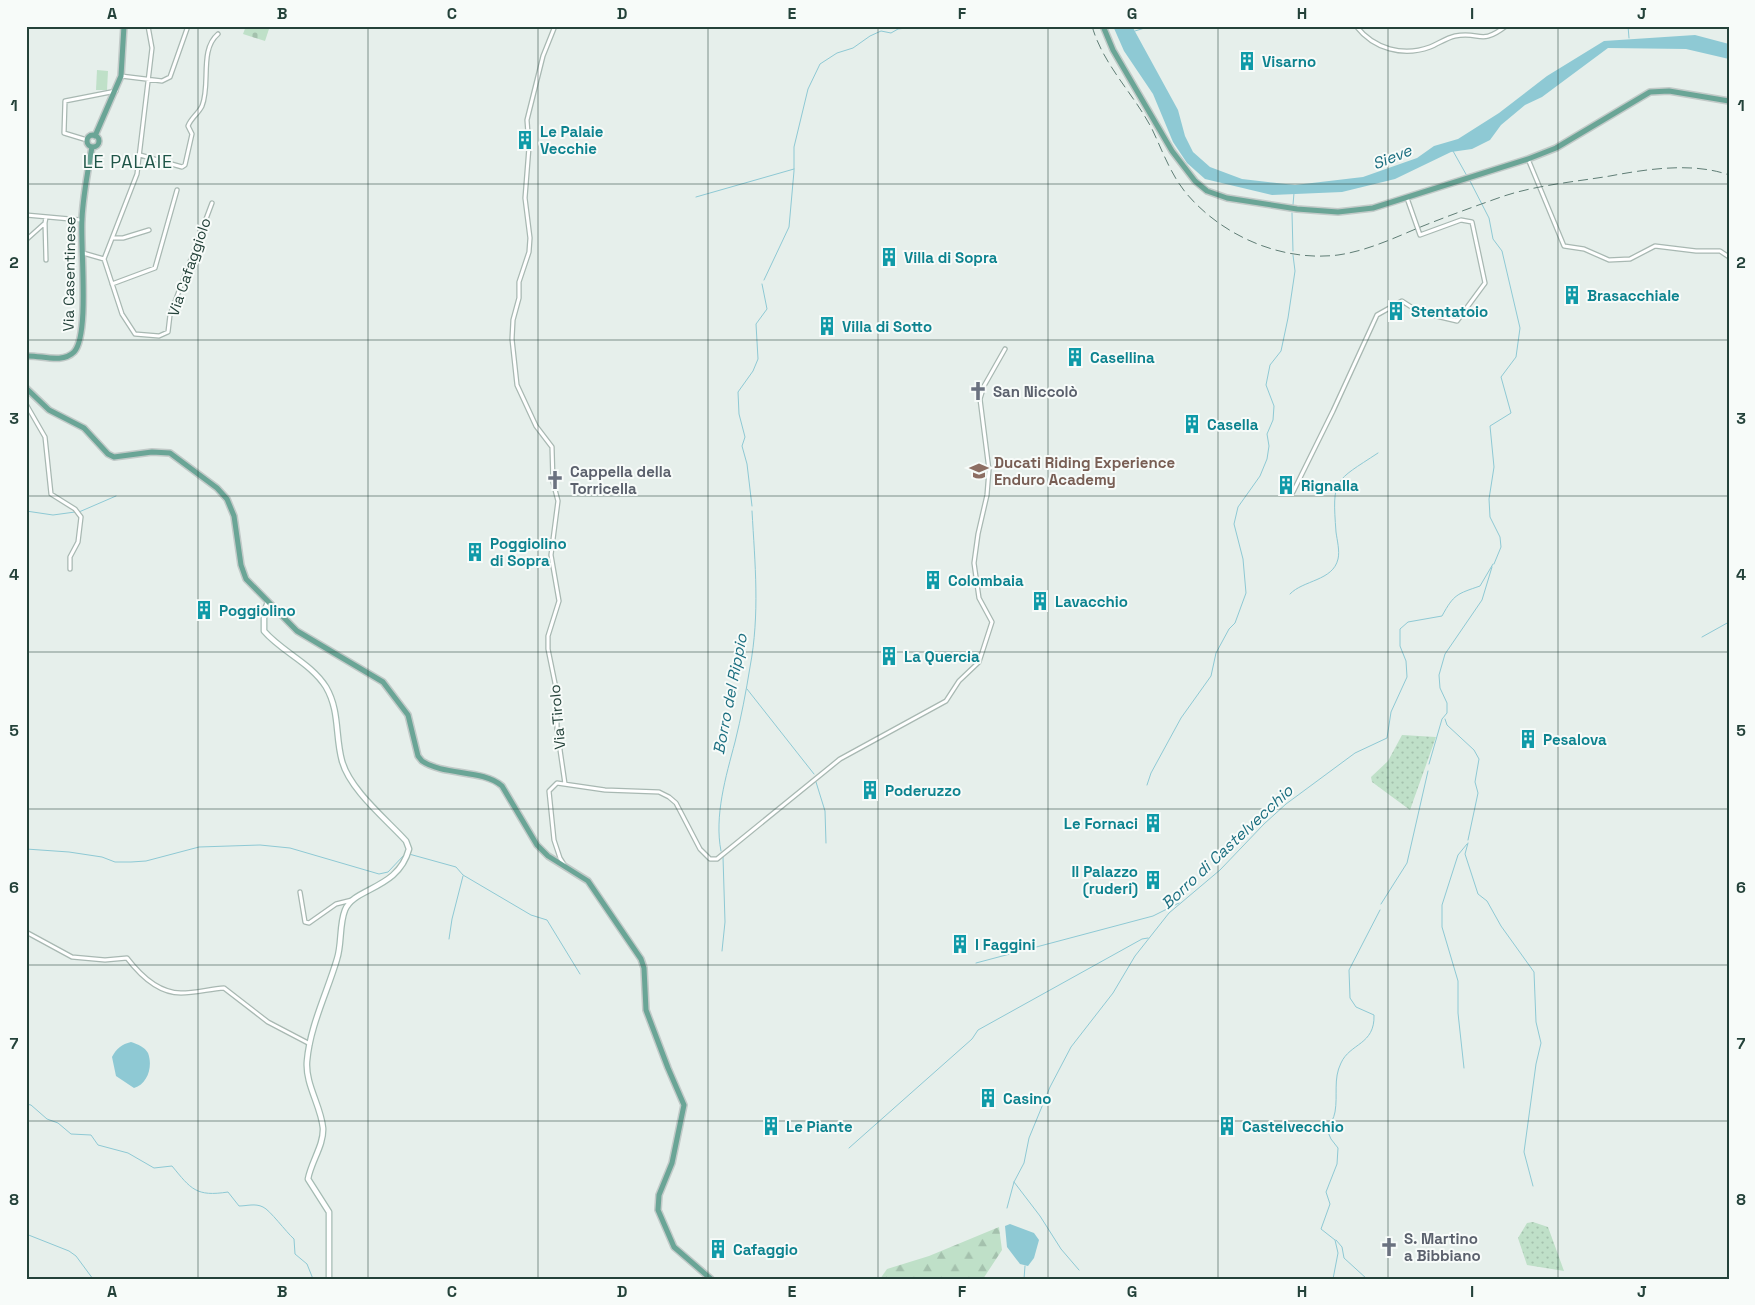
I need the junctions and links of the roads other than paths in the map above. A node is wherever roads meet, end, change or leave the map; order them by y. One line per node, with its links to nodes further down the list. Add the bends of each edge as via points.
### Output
1 (124, 26): 9 (main road, Via Casentinese)
2 (148, 26): 10 (street, via 152,48)
3 (188, 26): 10 (street, via 170,77 162,81)
4 (555, 26): 40 (street, Via Tirolo, via 543,56 527,120 529,147 525,198 530,238 519,282 512,339 517,385 536,426 552,447 558,501 551,555 560,601 548,636 548,648 557,692 557,729)
5 (1104, 26): 19 (main road, via 1113,50 1172,151 1207,191 1227,198 1338,212 1373,208)
6 (1356, 26): 7 (street, via 1383,48 1395,52 1428,48 1454,36 1491,37)
7 (1506, 26)
8 (218, 34): 16 (street, via 206,57 207,77 202,106 188,126 192,134 185,165 182,167)
9 (121, 76): 10 (street); 11 (main road, Via Casentinese)
10 (148, 80): 16 (street)
11 (116, 91): 13 (main road, Via Casentinese); 14 (street, via 65,101 64,133)
12 (1729, 101): 17 (main road, via 1669,90 1650,92 1556,148)
13 (95, 136): 14 (main road); 15 (main road, Via Casentinese, via 98,143)
14 (87, 140): 15 (main road)
15 (92, 147): 23 (main road, Via Casentinese)
16 (140, 155): 26 (street, via 137,174)
17 (1528, 159): 19 (main road); 29 (street, via 1564,246 1584,249 1608,260 1630,258 1655,246 1720,250)
18 (177, 190): 32 (street, via 154,268)
19 (1407, 198): 37 (street, via 1420,234 1461,220 1472,222 1485,284 1458,322 1419,312 1402,302 1377,315)
20 (212, 203): 32 (street, Via Cafaggiolo, via 170,314 168,332 159,336 135,334 122,314)
21 (26, 214): 22 (street)
22 (46, 217): 23 (street); 24 (street)
23 (82, 220): 28 (main road, Via Casentinese)
24 (45, 223): 27 (street); 31 (street)
25 (149, 230): 26 (street)
26 (114, 238): 30 (street)
27 (26, 240)
28 (83, 253): 30 (street); 34 (main road, Via Casentinese, via 81,336 77,348 62,358)
29 (1729, 257)
30 (104, 258): 32 (street, Via Cafaggiolo)
31 (46, 260)
32 (112, 284)
33 (1004, 348): 40 (street, via 980,399 989,470 974,563 979,598 992,622 980,662 959,681 946,701 840,759 716,859 710,859 700,849 676,803 659,792 605,790)
34 (26, 356)
35 (26, 388): 39 (main road, via 49,410 84,428 108,454 170,453 217,488 227,499 234,516 246,579)
36 (26, 404): 38 (street, via 45,437 51,494 75,509 81,517)
37 (1293, 492)
38 (70, 569)
39 (268, 602): 41 (main road, via 304,636 383,682 408,715 422,761 490,779 502,786 537,845); 43 (main road, via 264,612 264,631 326,686 336,714 342,763 362,794 406,841 409,850 403,864 384,884)
40 (565, 784): 41 (street, via 552,786 549,798 554,840)
41 (565, 867): 47 (main road, via 588,881 641,959 646,1010 684,1105 672,1163 659,1195 658,1210 674,1247)
42 (300, 892): 43 (street, via 302,914 305,922 310,923 336,904)
43 (355, 899): 45 (main road, via 344,912 337,961)
44 (26, 932): 45 (street, via 72,957 127,958 153,985 168,991 181,994 224,988 268,1022)
45 (311, 1044): 46 (main road, via 308,1071 323,1129 308,1179 329,1212)
46 (329, 1279)
47 (711, 1279)

